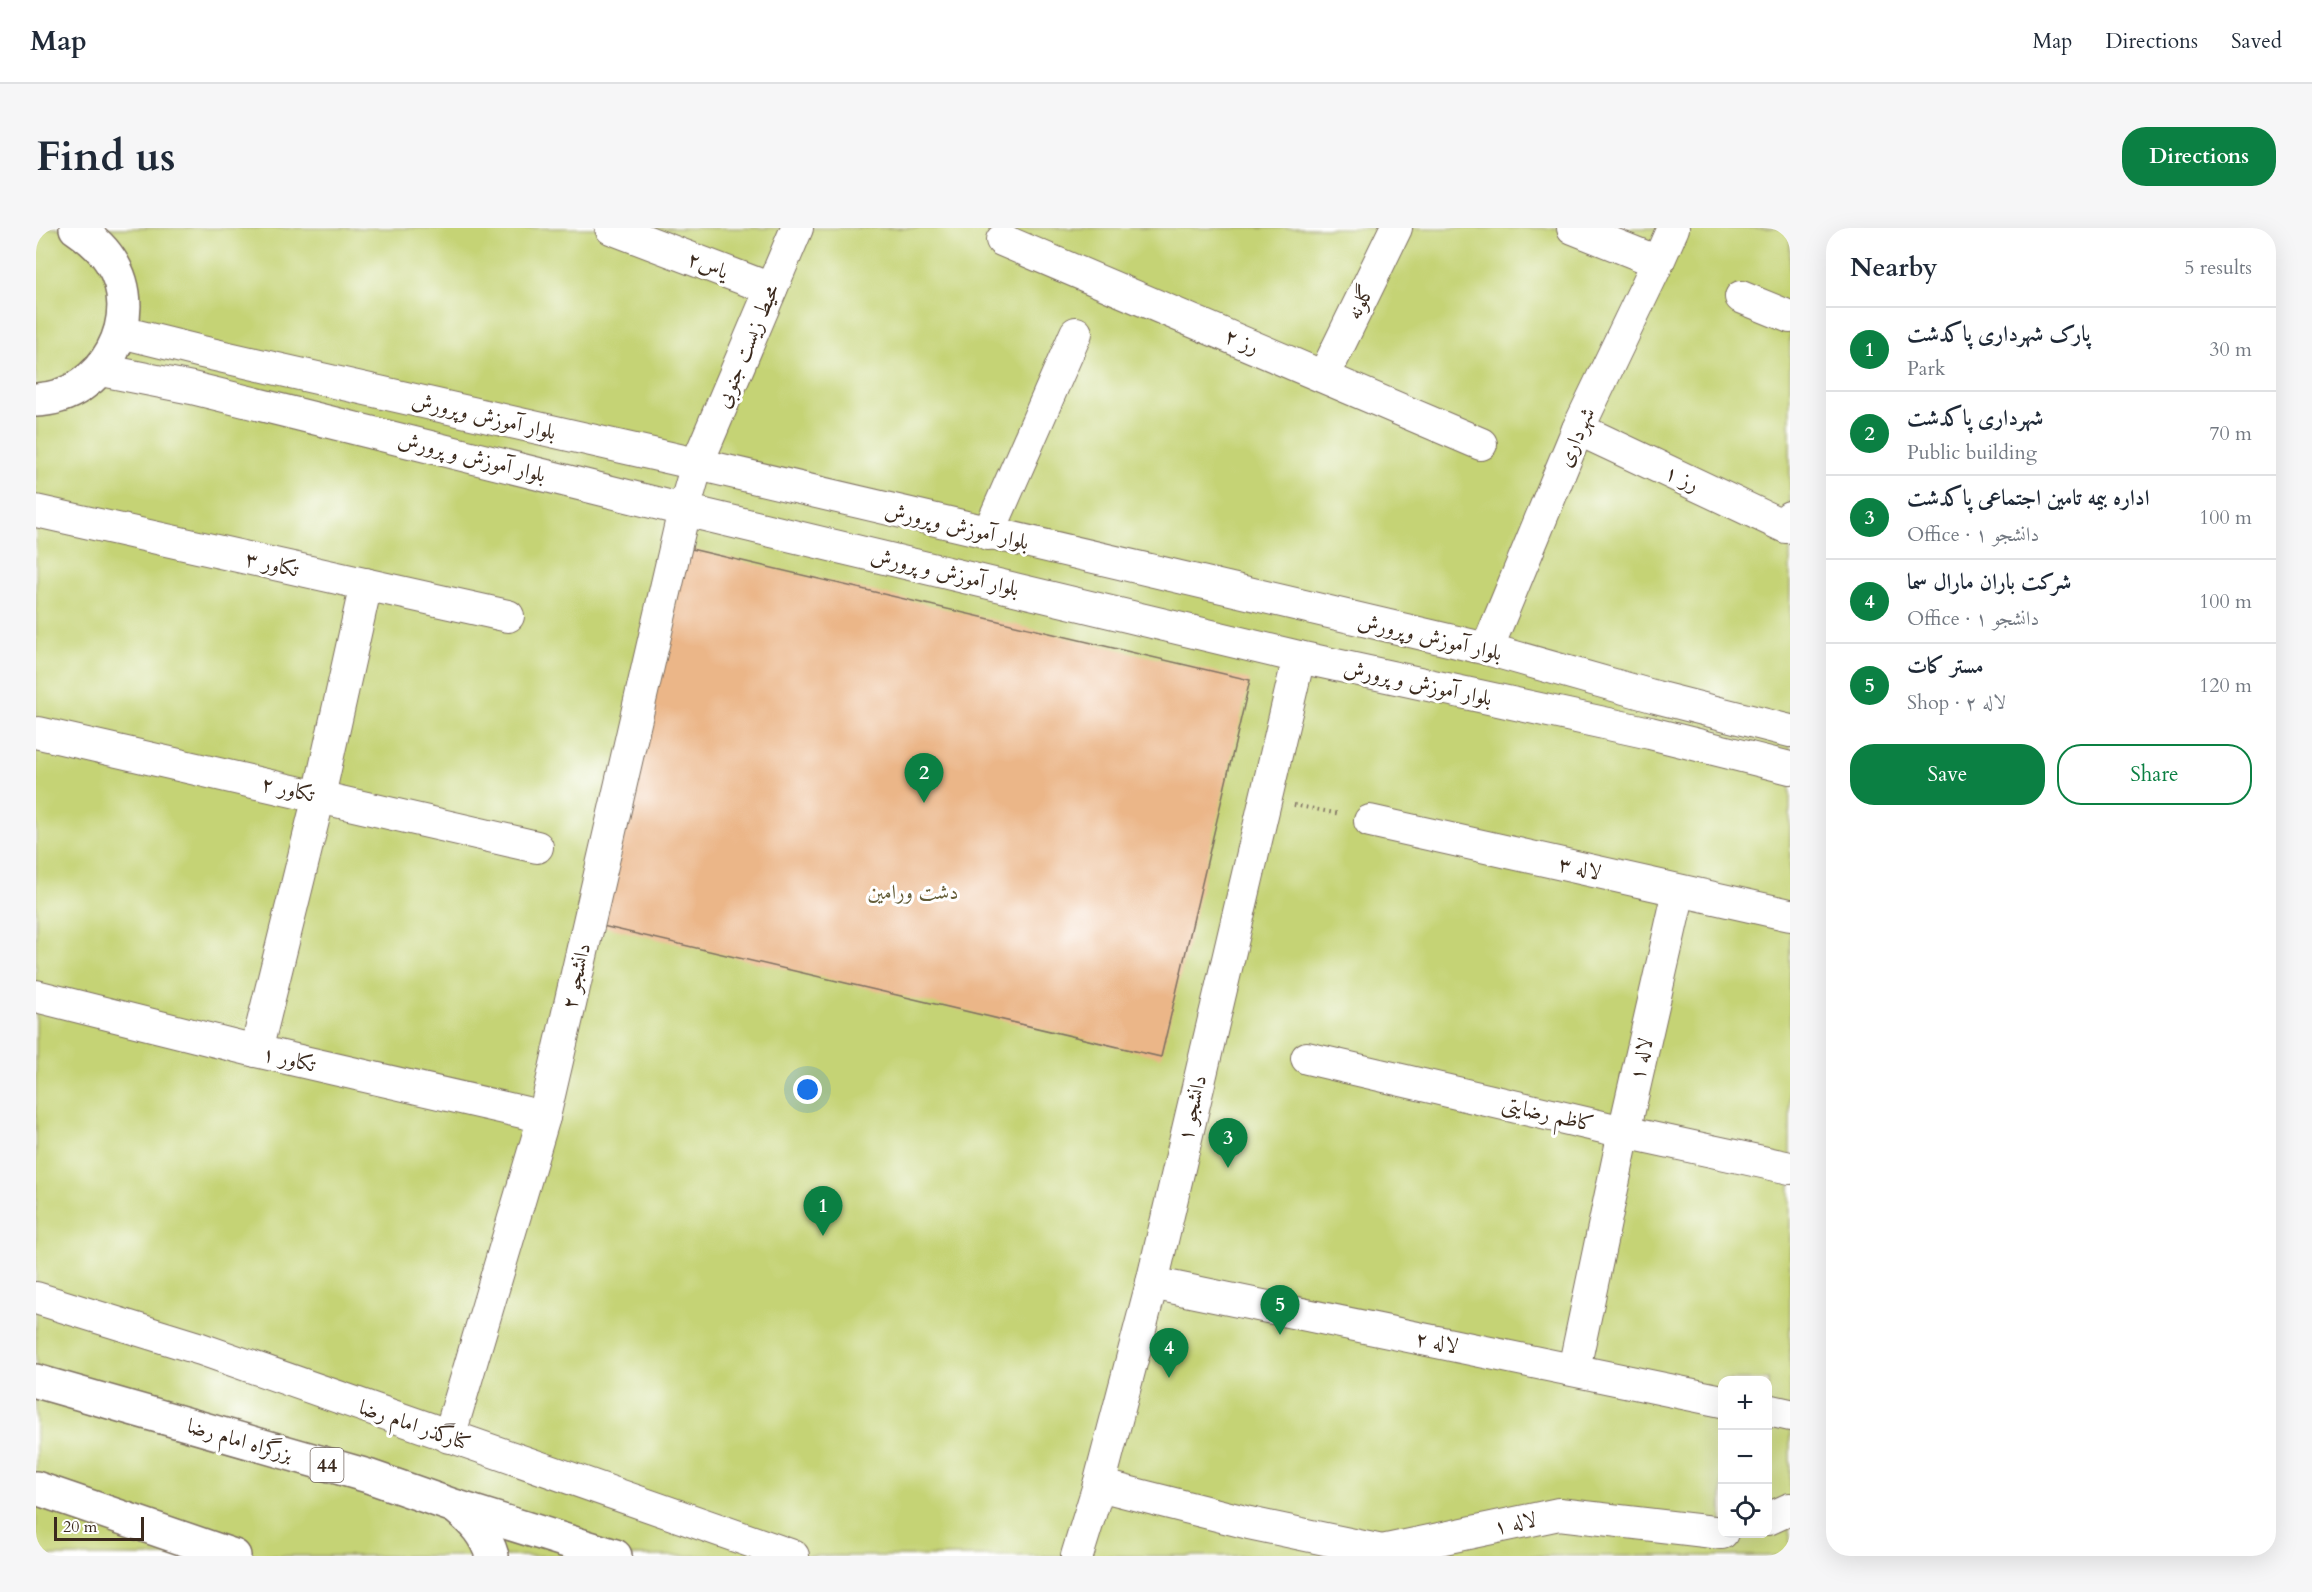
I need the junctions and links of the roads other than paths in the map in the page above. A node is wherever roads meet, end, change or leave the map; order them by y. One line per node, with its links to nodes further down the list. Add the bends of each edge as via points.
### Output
1 (611, 228): 9 (street, یاس۲)
2 (797, 228): 9 (street, محیط زیست جنوبی)
3 (1396, 228): 15 (street, گلونه)
4 (1573, 228): 8 (street)
5 (1673, 228): 8 (street, شهرداری)
6 (91, 233): 12 (main road, via 111,261 120,284 124,307)
7 (1002, 240): 15 (street, رز ۲)
8 (1658, 262): 17 (street, شهرداری)
9 (771, 289): 19 (street, محیط زیست جنوبی)
10 (1741, 297): 11 (street)
11 (1790, 316)
12 (121, 332): 14 (main road); 19 (street, بلوار آموزش وپرورش)
13 (1076, 333): 23 (street)
14 (100, 369): 16 (main road, via 77,389 48,400); 20 (street, بلوار آموزش و پرورش, via 192,388)
15 (1324, 376): 18 (street, رز ۲)
16 (36, 400)
17 (1578, 429): 22 (street, رز ۱); 26 (street, شهرداری)
18 (1481, 444)
19 (697, 464): 20 (street, محیط زیست جنوبی); 23 (street, بلوار آموزش وپرورش)
20 (684, 510): 27 (street, بلوار آموزش و پرورش); 41 (street, دانشجو ۲)
21 (36, 511): 24 (street, تکاور ۳)
22 (1788, 522)
23 (988, 534): 26 (street, بلوار آموزش وپرورش)
24 (366, 585): 25 (street, تکاور ۳); 33 (street)
25 (508, 616)
26 (1487, 649): 28 (street, بلوار آموزش وپرورش)
27 (1299, 657): 31 (street, بلوار آموزش و پرورش); 44 (street, دانشجو ۱)
28 (1656, 697): 29 (street, بلوار آموزش وپرورش); 31 (street)
29 (1790, 731)
30 (39, 733): 33 (street, تکاور ۲)
31 (1650, 733): 32 (street, بلوار آموزش و پرورش)
32 (1790, 768)
33 (318, 796): 35 (street, تکاور ۲); 39 (street)
34 (1370, 821): 36 (street, لاله ۳)
35 (537, 847)
36 (1679, 891): 37 (street, لاله ۳); 42 (street, لاله ۱)
37 (1790, 915)
38 (36, 996): 39 (street, تکاور ۱)
39 (256, 1051): 41 (street, تکاور ۱)
40 (1306, 1058): 42 (street, کاظم رضایتی)
41 (544, 1117): 51 (street, دانشجو ۲)
42 (1624, 1132): 43 (street, کاظم رضایتی); 46 (street, لاله ۱)
43 (1790, 1168)
44 (1152, 1283): 46 (street, لاله ۲); 52 (street, دانشجو ۱)
45 (36, 1298): 51 (street, کنارگذر امام رضا, via 201,1349)
46 (1574, 1369): 48 (street, لاله ۲)
47 (40, 1380): 54 (main road, بزرگراه امام رضا / 44, via 368,1476)
48 (1718, 1400)
49 (1772, 1411): 50 (street)
50 (1790, 1415)
51 (449, 1437): 61 (street, کنارگذر امام رضا)
52 (1100, 1485): 57 (street, لاله ۱, via 1249,1523 1382,1551 1559,1514); 62 (street, دانشجو ۱)
53 (36, 1488): 58 (main road)
54 (454, 1506): 59 (main road, via 475,1522); 60 (main road, بزرگراه امام رضا / 44)
55 (1790, 1509): 56 (street)
56 (1772, 1517)
57 (1718, 1532)
58 (234, 1556)
59 (492, 1556)
60 (615, 1556)
61 (793, 1556)
62 (1077, 1556)

